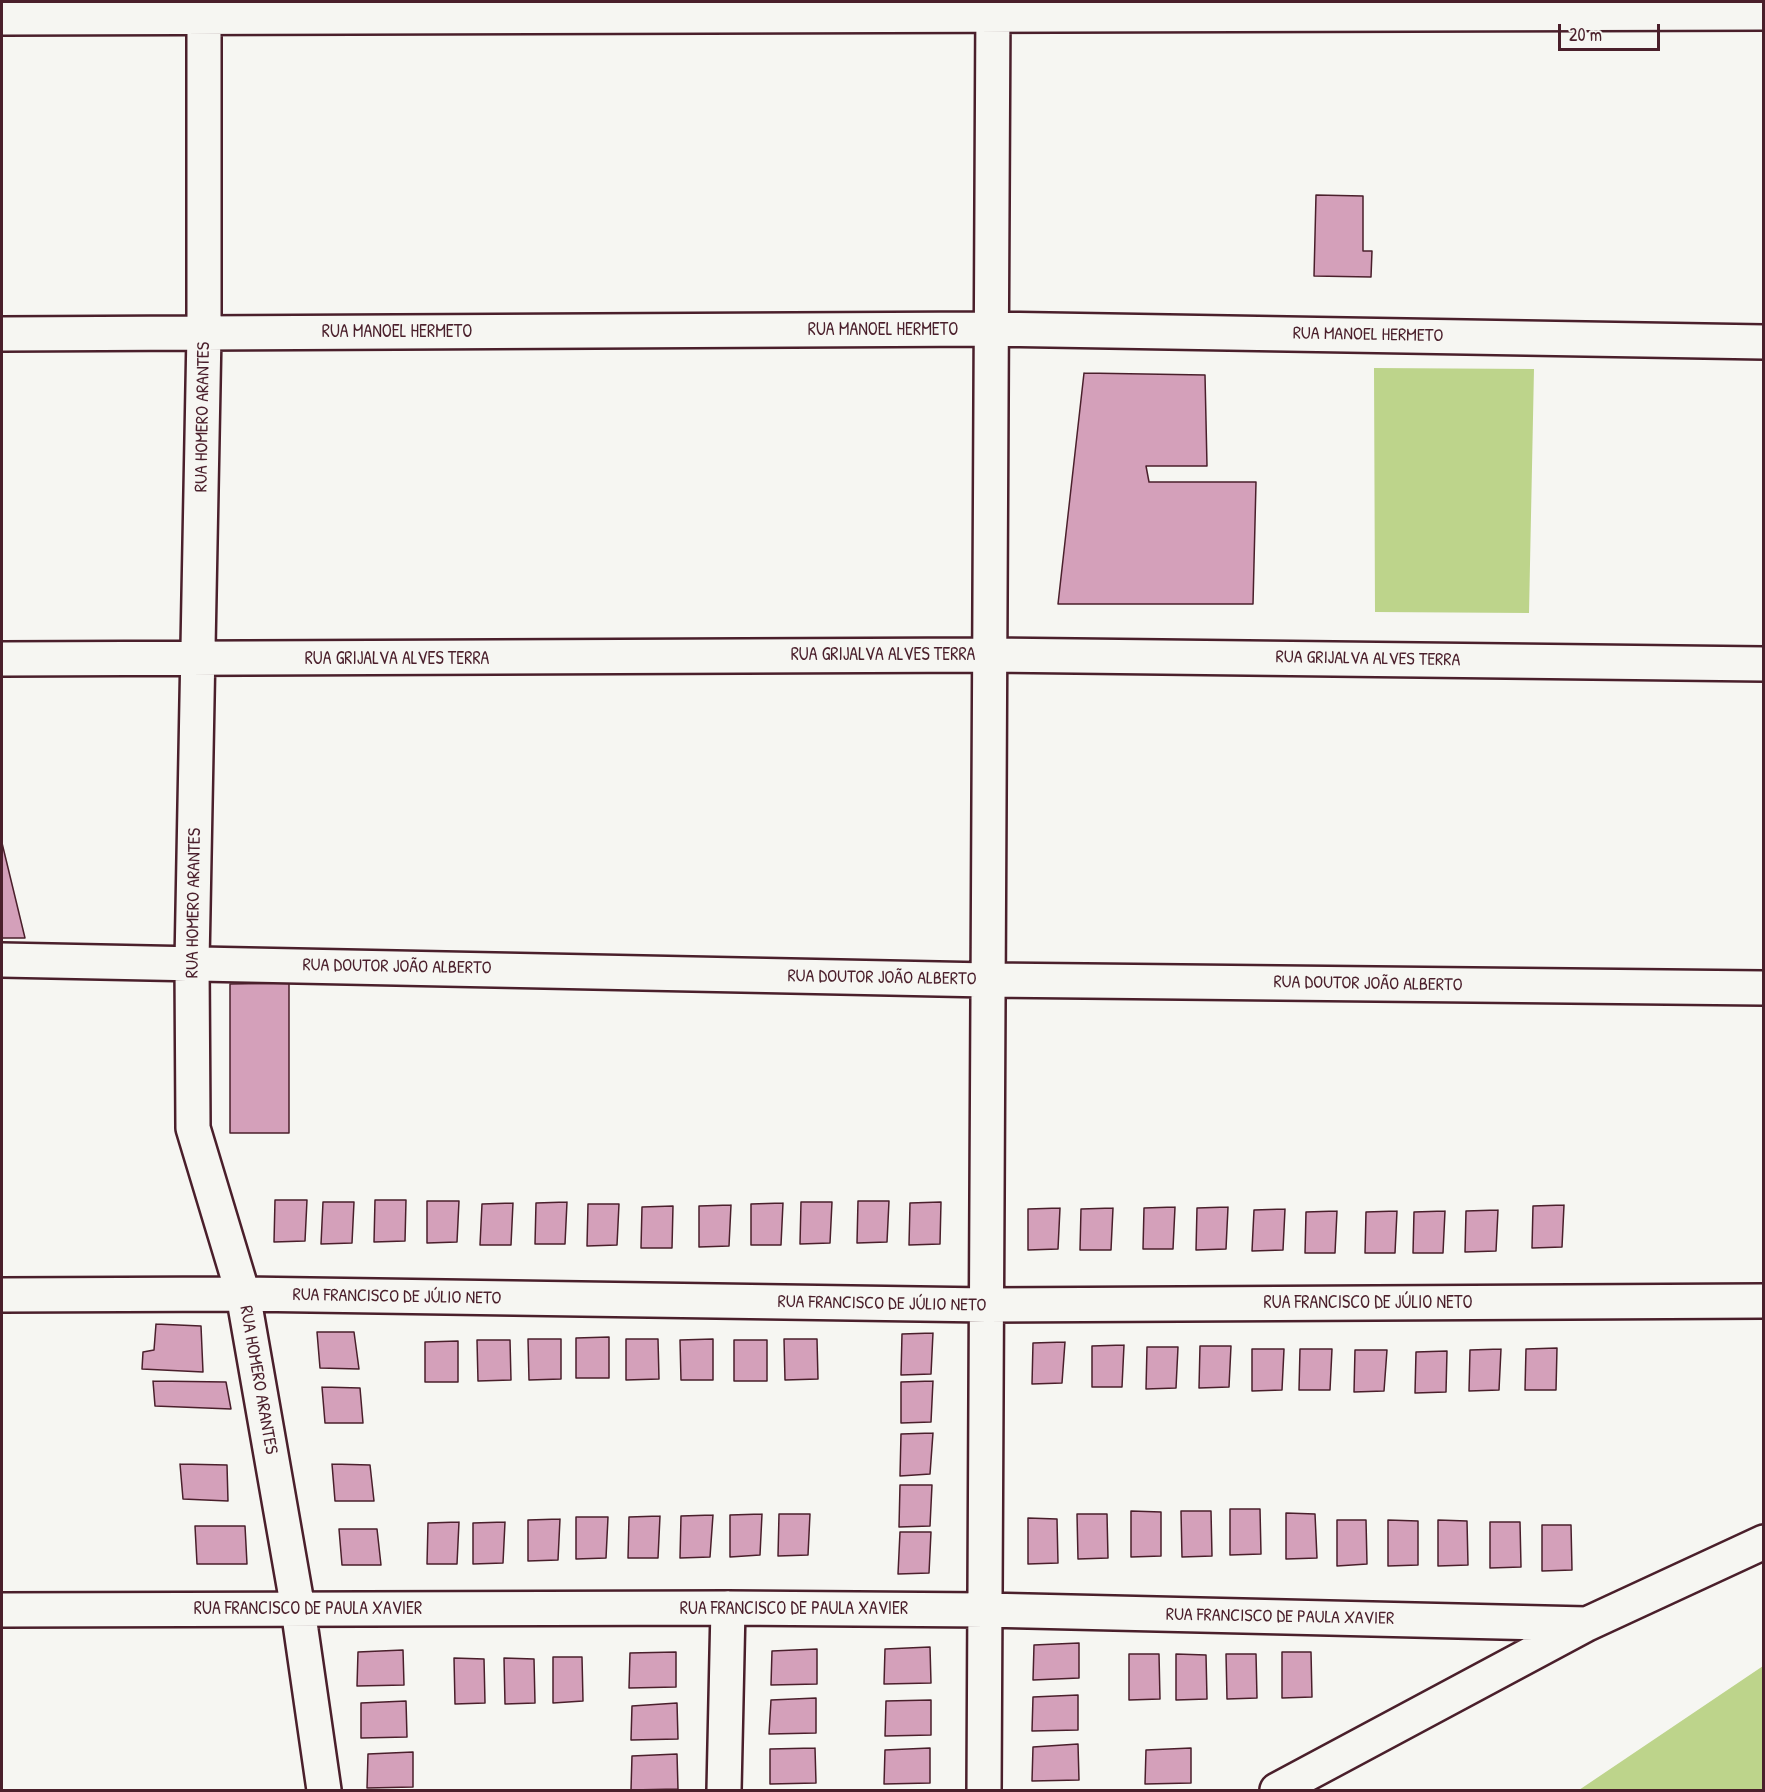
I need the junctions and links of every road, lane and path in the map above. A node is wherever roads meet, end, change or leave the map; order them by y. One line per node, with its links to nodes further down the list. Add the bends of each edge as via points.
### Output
1 (993, 8): 2 (street); 3 (street); 5 (street)
2 (204, 9): 4 (street); 6 (street, RUA HOMERO ARANTES)
3 (1764, 13)
4 (2, 18)
5 (990, 329): 6 (street, RUA MANOEL HERMETO); 8 (street, RUA MANOEL HERMETO); 9 (street)
6 (204, 333): 7 (street, RUA MANOEL HERMETO); 11 (street, RUA HOMERO ARANTES)
7 (2, 334)
8 (1764, 342)
9 (990, 655): 11 (street, RUA GRIJALVA ALVES TERRA); 12 (street, RUA GRIJALVA ALVES TERRA); 15 (street)
10 (2, 659): 11 (street, RUA GRIJALVA ALVES TERRA)
11 (199, 660): 14 (street, RUA HOMERO ARANTES)
12 (1764, 664)
13 (2, 960): 14 (street, RUA DOUTOR JOÃO ALBERTO)
14 (192, 962): 15 (street, RUA DOUTOR JOÃO ALBERTO); 17 (street, RUA HOMERO ARANTES, via 193,1128)
15 (988, 980): 16 (street, RUA DOUTOR JOÃO ALBERTO); 20 (street)
16 (1764, 988)
17 (243, 1294): 18 (street, RUA FRANCISCO DE JÚLIO NETO); 20 (street, RUA FRANCISCO DE JÚLIO NETO); 24 (street, RUA HOMERO ARANTES)
18 (2, 1295)
19 (1764, 1301): 20 (street, RUA FRANCISCO DE JÚLIO NETO)
20 (987, 1305): 25 (street)
21 (1764, 1542): 26 (street)
22 (728, 1608): 24 (street, RUA FRANCISCO DE PAULA XAVIER); 25 (street, RUA FRANCISCO DE PAULA XAVIER); 28 (street)
23 (2, 1610): 24 (street, RUA FRANCISCO DE PAULA XAVIER)
24 (298, 1610): 27 (street, RUA HOMERO ARANTES)
25 (985, 1610): 26 (street, RUA FRANCISCO DE PAULA XAVIER); 29 (street)
26 (1587, 1624): 30 (street)
27 (324, 1791)
28 (724, 1791)
29 (984, 1791)
30 (1277, 1791)

